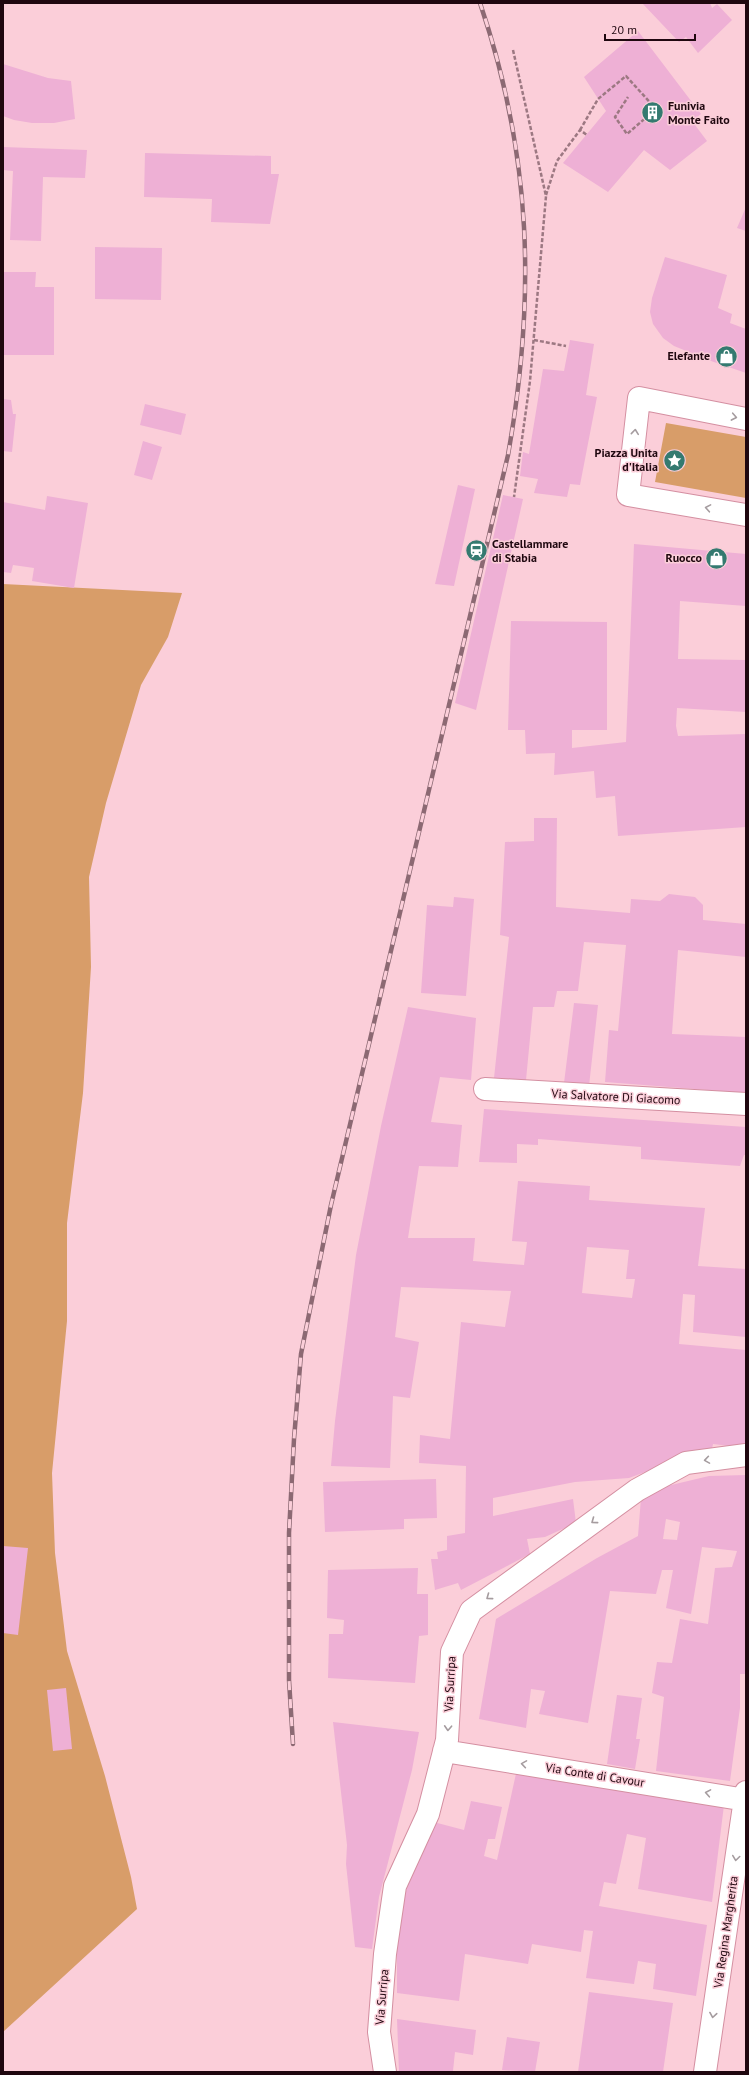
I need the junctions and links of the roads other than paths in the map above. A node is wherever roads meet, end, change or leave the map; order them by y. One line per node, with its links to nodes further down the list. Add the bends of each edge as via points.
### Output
1 (746, 419): 2 (street, one-way to 1, via 628,495 639,398)
2 (746, 515)
3 (485, 1089): 4 (street, Via Salvatore Di Giacomo)
4 (746, 1104)
5 (746, 1455): 6 (street, Via Surripa, one-way to 6, via 686,1463 637,1490 471,1611 452,1652 447,1740)
6 (444, 1751): 7 (street, Via Conte di Cavour, one-way to 6); 9 (street, Via Surripa, via 428,1814 395,1886 385,1954 379,2032)
7 (746, 1797): 8 (street, Via Regina Margherita, one-way to 8)
8 (737, 1923): 10 (street, Via Regina Margherita, one-way to 10)
9 (385, 2072)
10 (704, 2072)

